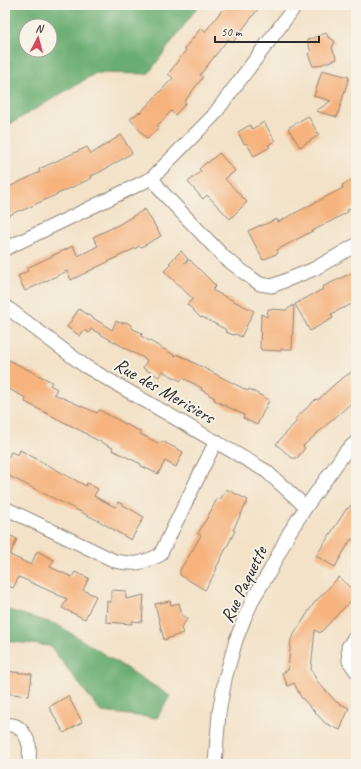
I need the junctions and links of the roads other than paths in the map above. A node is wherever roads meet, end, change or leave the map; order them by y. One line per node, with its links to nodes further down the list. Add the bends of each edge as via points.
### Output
1 (296, 5): 2 (street, via 213,116)
2 (152, 178): 3 (street, via 225,258 260,284 272,286 314,269); 4 (street)
3 (356, 245)
4 (5, 250)
5 (5, 306): 6 (street, Rue des Merisiers, via 85,366)
6 (216, 441): 8 (street, Rue des Merisiers, via 266,471); 9 (street, via 160,555 143,563 115,561)
7 (356, 442): 8 (street, Rue Paquette, via 346,450)
8 (306, 507): 14 (street, Rue Paquette, via 254,597 236,640 219,713)
9 (5, 508)
10 (356, 635): 11 (street, via 348,647 348,661)
11 (356, 671)
12 (5, 726): 13 (street, via 16,725 23,731 29,744)
13 (29, 764)
14 (216, 764)

